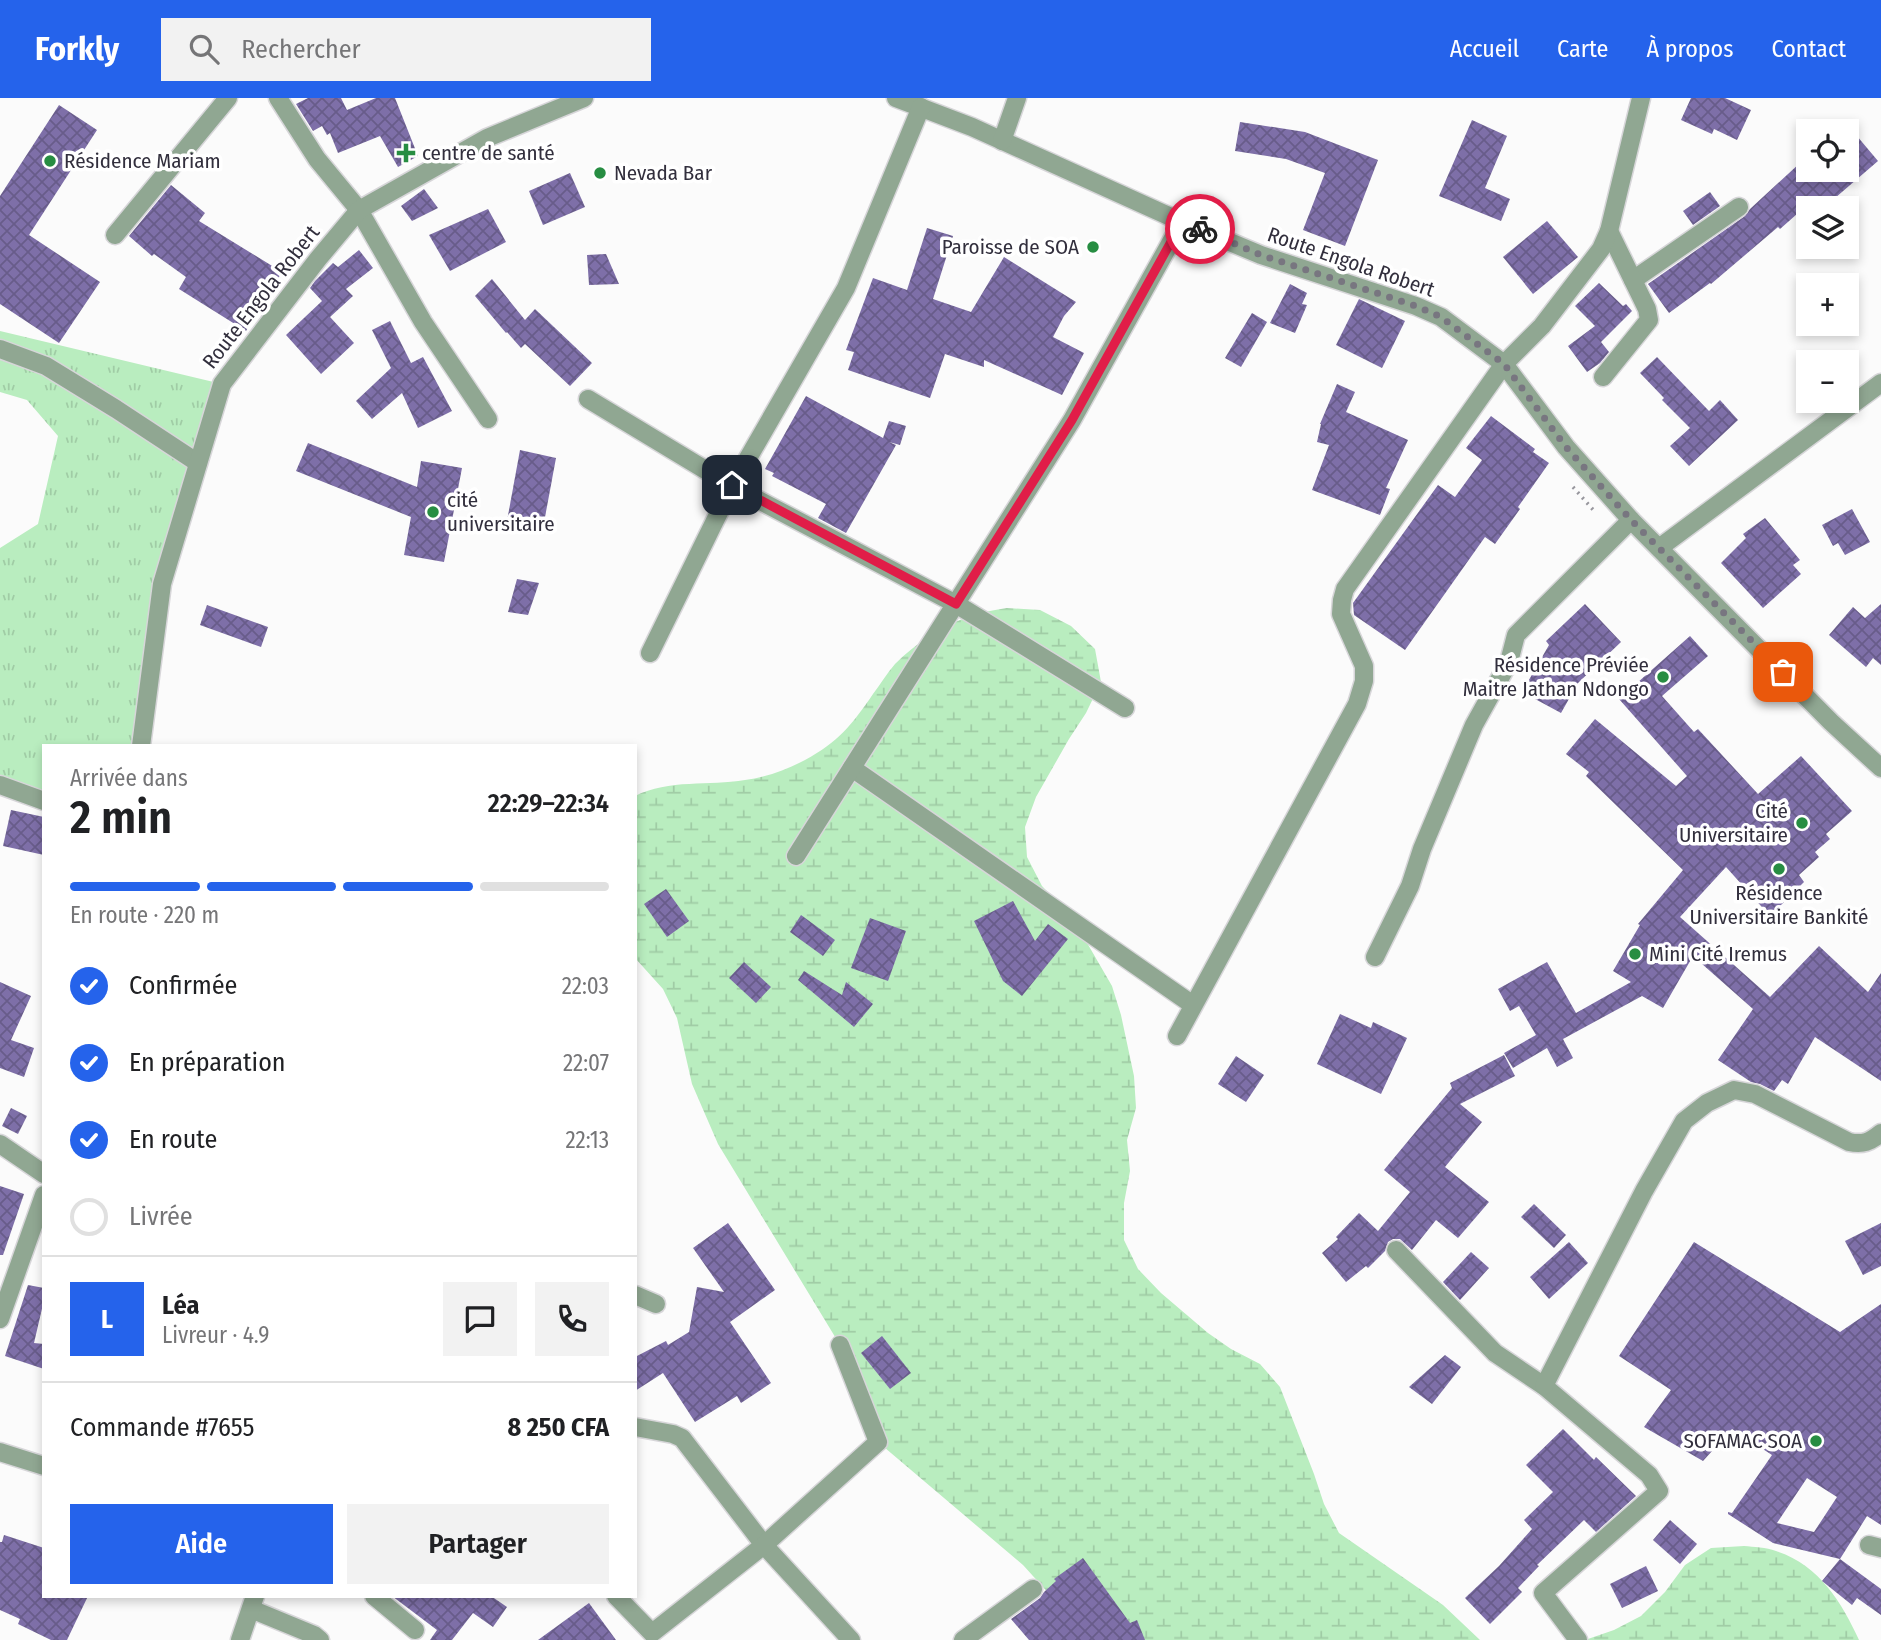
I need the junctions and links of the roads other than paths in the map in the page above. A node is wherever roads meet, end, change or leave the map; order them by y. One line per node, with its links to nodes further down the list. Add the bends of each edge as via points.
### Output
1 (228, 98): 13 (street)
2 (278, 98): 10 (street, via 317,159)
3 (584, 98): 10 (street, Route Engola Robert, via 487,138)
4 (897, 98): 7 (street, Route Engola Robert)
5 (1017, 98): 8 (street)
6 (1640, 98): 12 (street)
7 (921, 107): 8 (street, Route Engola Robert); 22 (street, via 846,288)
8 (1002, 141): 11 (street, Route Engola Robert)
9 (1739, 207): 14 (street)
10 (359, 210): 20 (street, via 423,322); 21 (street, Route Engola Robert, via 222,384)
11 (1182, 222): 16 (street, Route Engola Robert, via 1261,255 1441,317); 25 (street, via 1072,420)
12 (1609, 231): 14 (street); 16 (street, via 1601,249 1542,326)
13 (116, 235)
14 (1633, 280): 17 (street, via 1649,320)
15 (0, 348): 21 (street, via 46,366)
16 (1504, 364): 23 (street, Route Engola Robert, via 1566,447); 35 (street, via 1345,589 1341,614 1364,666 1357,704)
17 (1603, 377)
18 (1881, 383): 24 (street)
19 (588, 399): 22 (street)
20 (488, 419)
21 (198, 463): 28 (street, Route Engola Robert, via 162,584)
22 (732, 485): 25 (street); 26 (street)
23 (1631, 520): 24 (street, Route Engola Robert); 34 (street, via 1516,635 1509,662 1474,725 1410,886)
24 (1659, 548): 30 (street, Route Engola Robert)
25 (956, 604): 27 (street); 29 (street)
26 (650, 653)
27 (1125, 708)
28 (141, 744)
29 (852, 768): 33 (street); 35 (street)
30 (1881, 768)
31 (0, 785): 32 (street)
32 (42, 800)
33 (796, 856)
34 (1375, 957)
35 (1193, 1005): 36 (street)
36 (1177, 1036)
37 (1881, 1133): 47 (street, via 1861,1145 1849,1142 1755,1094 1734,1090 1707,1103 1684,1121)
38 (0, 1144): 39 (street)
39 (42, 1173)
40 (42, 1200): 42 (street)
41 (1396, 1250): 47 (street, via 1495,1353)
42 (4, 1296): 45 (street)
43 (637, 1296): 44 (street)
44 (656, 1304)
45 (0, 1319)
46 (840, 1345): 51 (street, via 878,1442)
47 (1544, 1386): 61 (street, via 1649,1475 1659,1490 1543,1593)
48 (637, 1427): 51 (street, via 682,1438)
49 (0, 1452): 50 (street)
50 (42, 1465)
51 (764, 1545): 54 (street, via 652,1633); 59 (street)
52 (1033, 1589): 60 (street)
53 (376, 1598): 56 (street)
54 (618, 1598)
55 (253, 1602): 57 (street); 58 (street)
56 (415, 1630)
57 (240, 1640)
58 (320, 1640)
59 (851, 1640)
60 (962, 1640)
61 (1578, 1640)

